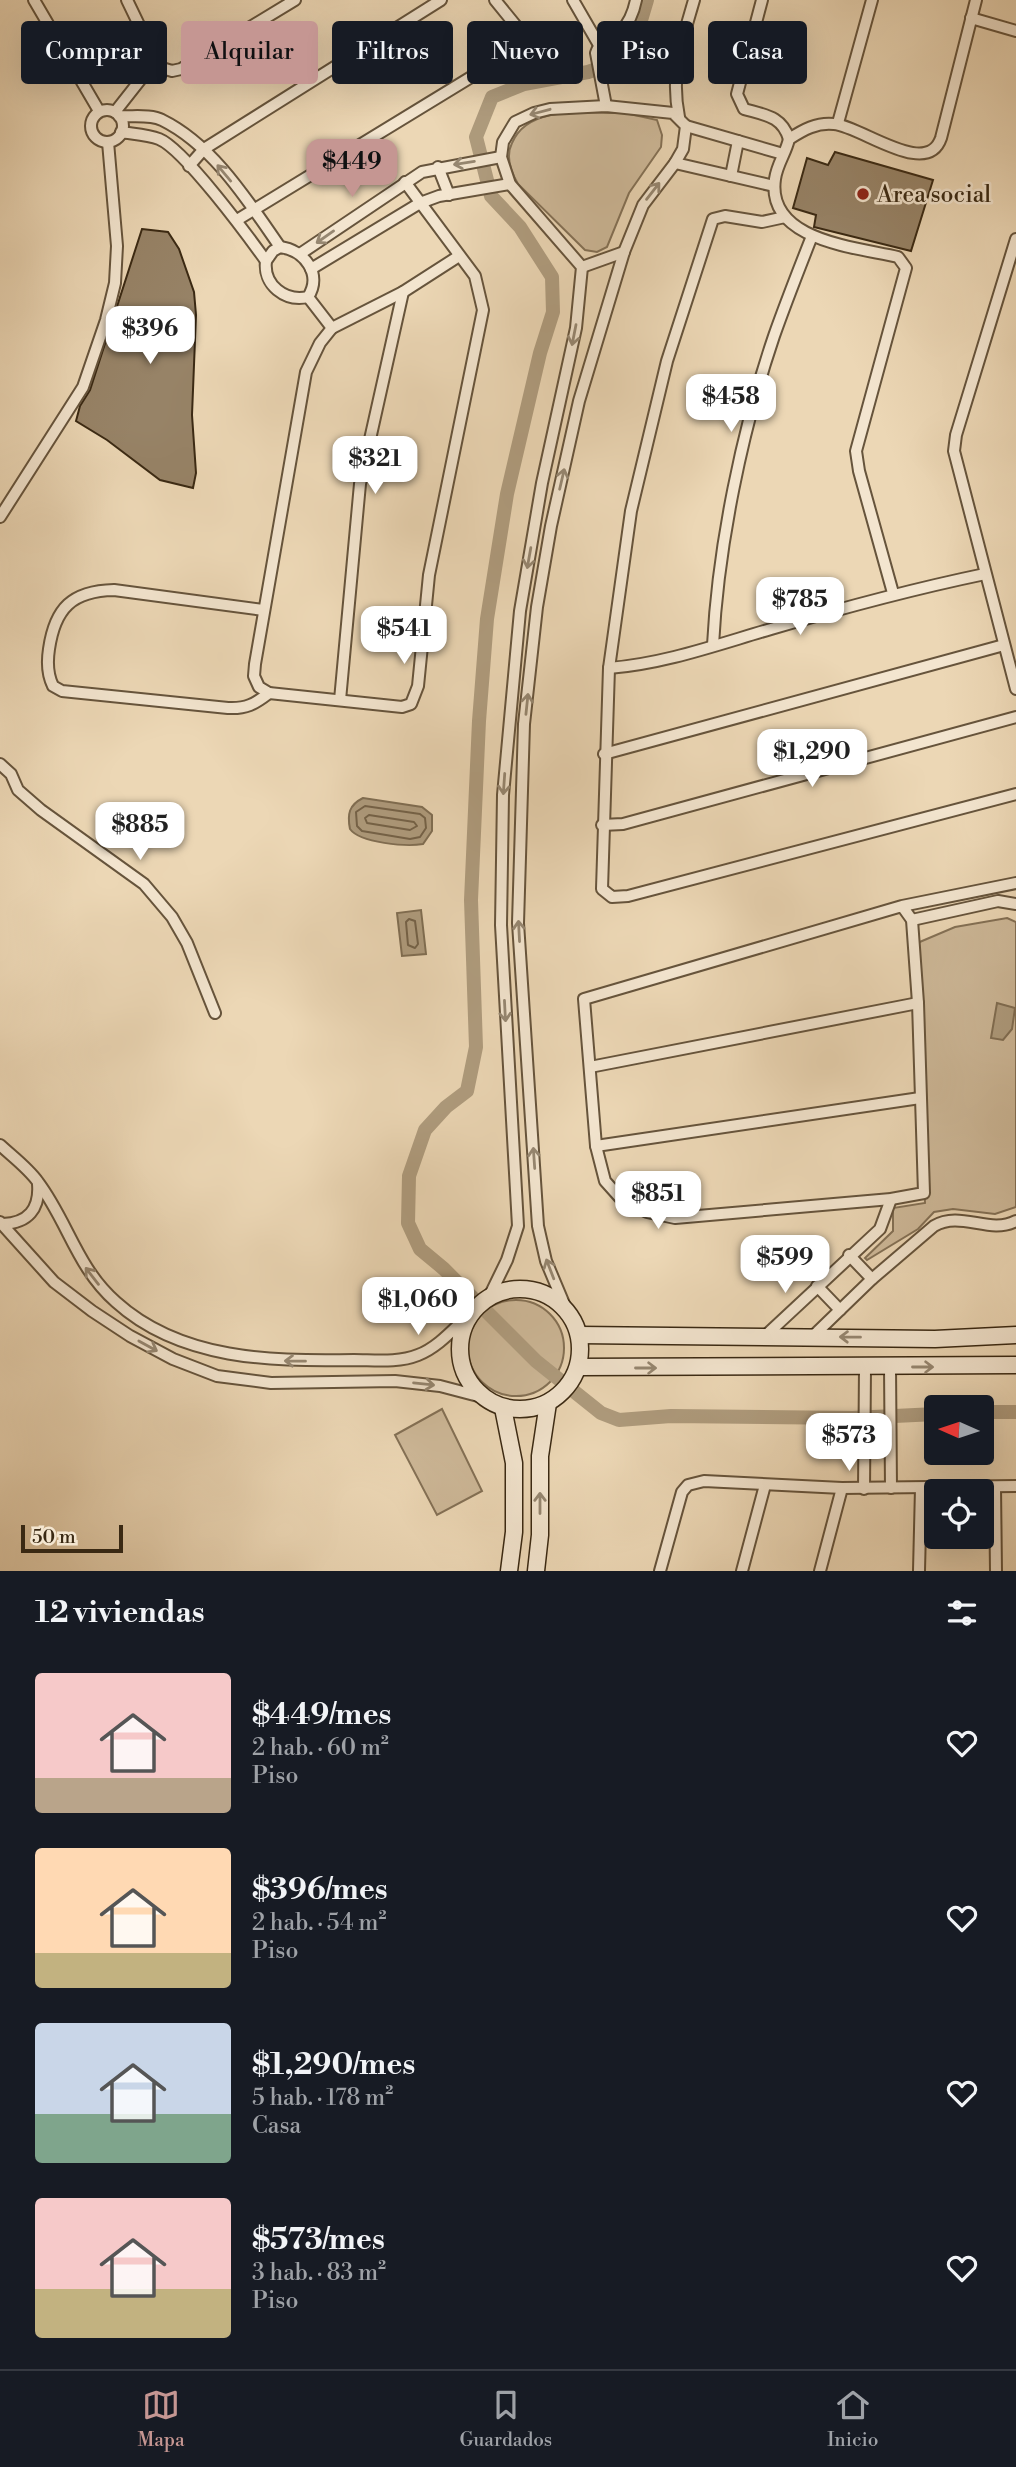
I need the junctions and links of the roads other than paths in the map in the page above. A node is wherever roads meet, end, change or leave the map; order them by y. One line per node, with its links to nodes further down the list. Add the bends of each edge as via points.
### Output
1 (34, 0): 21 (street)
2 (295, 0): 17 (street, via 181,69)
3 (441, 0): 29 (street)
4 (495, 0): 41 (street, via 521,32 522,46)
5 (573, 0): 16 (street)
6 (636, 0): 14 (street)
7 (694, 0): 23 (street, via 675,66 674,95)
8 (762, 0): 26 (street, via 737,94 744,109 778,120)
9 (872, 0): 24 (street)
10 (975, 0): 12 (street)
11 (130, 1): 13 (street)
12 (971, 18): 15 (street); 24 (street, via 941,138 932,152 909,153)
13 (139, 21)
14 (627, 21)
15 (1016, 31)
16 (597, 43)
17 (167, 70)
18 (138, 84): 22 (street)
19 (602, 84): 20 (street)
20 (606, 106): 23 (street, via 661,111); 31 (street, one-way to 31, via 534,113 515,122 503,142)
21 (99, 111): 22 (street); 28 (street, via 91,130)
22 (117, 114): 25 (street); 29 (street, via 160,118)
23 (683, 122): 27 (street); 32 (street, via 683,149)
24 (838, 124): 26 (street, via 817,124)
25 (121, 132): 28 (street); 33 (street, via 160,139)
26 (789, 138): 30 (street)
27 (738, 141): 30 (street); 35 (street)
28 (108, 142): 56 (street, via 117,246 106,320 83,387)
29 (204, 149): 33 (street); 41 (street, one-way to 29)
30 (783, 153): 38 (street)
31 (501, 158): 34 (street, one-way to 34); 37 (street)
32 (675, 163): 35 (street); 47 (street, one-way to 32, via 643,205)
33 (189, 166): 43 (street)
34 (438, 167): 36 (street); 39 (street)
35 (731, 176): 38 (street)
36 (405, 182): 40 (street); 48 (street, one-way to 48)
37 (510, 184): 39 (street); 51 (street)
38 (774, 187): 42 (street)
39 (449, 195): 40 (street)
40 (420, 203): 49 (street); 52 (street)
41 (254, 209): 43 (street); 46 (street)
42 (785, 217): 44 (street); 62 (street, via 757,222 722,216 710,223 667,360 631,511)
43 (237, 220): 50 (street)
44 (812, 236): 58 (street, via 898,257 906,268 856,451); 60 (street, via 774,338 739,465 716,595)
45 (1016, 239): 57 (street, via 955,443 955,461)
46 (280, 247): 48 (street); 50 (street)
47 (624, 252): 51 (street); 90 (street, one-way to 47, via 546,1261 538,1226 519,923 524,724 551,526 579,401)
48 (300, 254): 52 (street)
49 (459, 256): 53 (street); 65 (street, via 475,276 481,294 482,326 429,575 415,698 402,708)
50 (266, 261): 54 (street, via 269,281 277,291)
51 (582, 267): 88 (street, one-way to 88, via 576,328 541,483 520,611 509,726 501,925 518,1226)
52 (311, 269): 54 (street, via 314,277)
53 (403, 292): 55 (street); 65 (street, via 360,484)
54 (308, 297): 55 (street)
55 (332, 328): 59 (street, via 306,372)
56 (0, 517)
57 (985, 573): 58 (street); 61 (street)
58 (893, 593): 60 (street)
59 (263, 610): 64 (street, via 254,676 258,687); 64 (street, via 96,591 65,607 52,623 48,670 53,686 62,691 240,709)
60 (713, 645): 62 (street)
61 (1004, 645): 63 (street); 67 (street)
62 (609, 668): 67 (street)
63 (1016, 688)
64 (268, 693): 65 (street)
65 (340, 700)
66 (1016, 717): 70 (street, via 623,824)
67 (604, 754): 70 (street)
68 (0, 764): 76 (street, via 33,803 144,884 187,943)
69 (1016, 793): 70 (street, via 615,897 604,893 600,884)
70 (602, 825)
71 (1016, 883): 73 (street)
72 (1016, 904): 74 (street, via 998,901)
73 (902, 906): 74 (street); 77 (street, via 584,999)
74 (912, 920): 75 (street)
75 (918, 1003): 77 (street); 78 (street)
76 (215, 1013)
77 (590, 1067): 80 (street)
78 (920, 1098): 80 (street); 82 (street, via 924,1193)
79 (0, 1145): 81 (street)
80 (596, 1146): 82 (street, via 605,1181 622,1200 675,1218)
81 (38, 1181): 84 (street, via 37,1202 29,1217); 91 (street, one-way to 81, via 433,1347 397,1359 288,1362 227,1354 183,1342 141,1323 97,1283)
82 (891, 1199): 85 (street, via 880,1230)
83 (1016, 1221): 86 (street, via 994,1226 944,1220)
84 (1, 1223): 100 (street, one-way to 100, via 54,1282 92,1311 162,1353 206,1371 271,1383 395,1381)
85 (849, 1255): 86 (street); 87 (street)
86 (872, 1279): 89 (street)
87 (817, 1286): 89 (street); 94 (street)
88 (489, 1297): 90 (street, via 516,1289 544,1293); 91 (street)
89 (840, 1310): 95 (street)
90 (567, 1311): 92 (street)
91 (472, 1312): 100 (street, via 462,1334 460,1357 467,1379)
92 (579, 1335): 94 (street); 97 (street)
93 (1016, 1335): 95 (street, one-way to 95)
94 (765, 1336): 95 (street)
95 (812, 1337)
96 (1016, 1365): 98 (street, one-way to 96)
97 (578, 1367): 99 (street, one-way to 99); 101 (street, via 567,1388)
98 (890, 1367): 99 (street); 104 (street)
99 (865, 1368): 103 (street)
100 (482, 1397): 102 (street)
101 (548, 1403): 102 (street, via 526,1410); 113 (street, one-way to 101, via 540,1456)
102 (503, 1408): 112 (street, via 514,1463)
103 (866, 1443): 104 (street); 111 (street)
104 (890, 1444): 109 (street)
105 (765, 1485): 108 (street); 114 (street, via 704,1481 688,1485 682,1492); 115 (street)
106 (1016, 1486): 107 (street)
107 (995, 1487): 110 (street); 118 (street)
108 (842, 1488): 111 (street); 116 (street)
109 (891, 1488): 110 (street); 111 (street)
110 (921, 1488): 117 (street)
111 (864, 1489)
112 (509, 1571)
113 (536, 1571)
114 (660, 1571)
115 (742, 1571)
116 (820, 1571)
117 (919, 1571)
118 (996, 1571)

